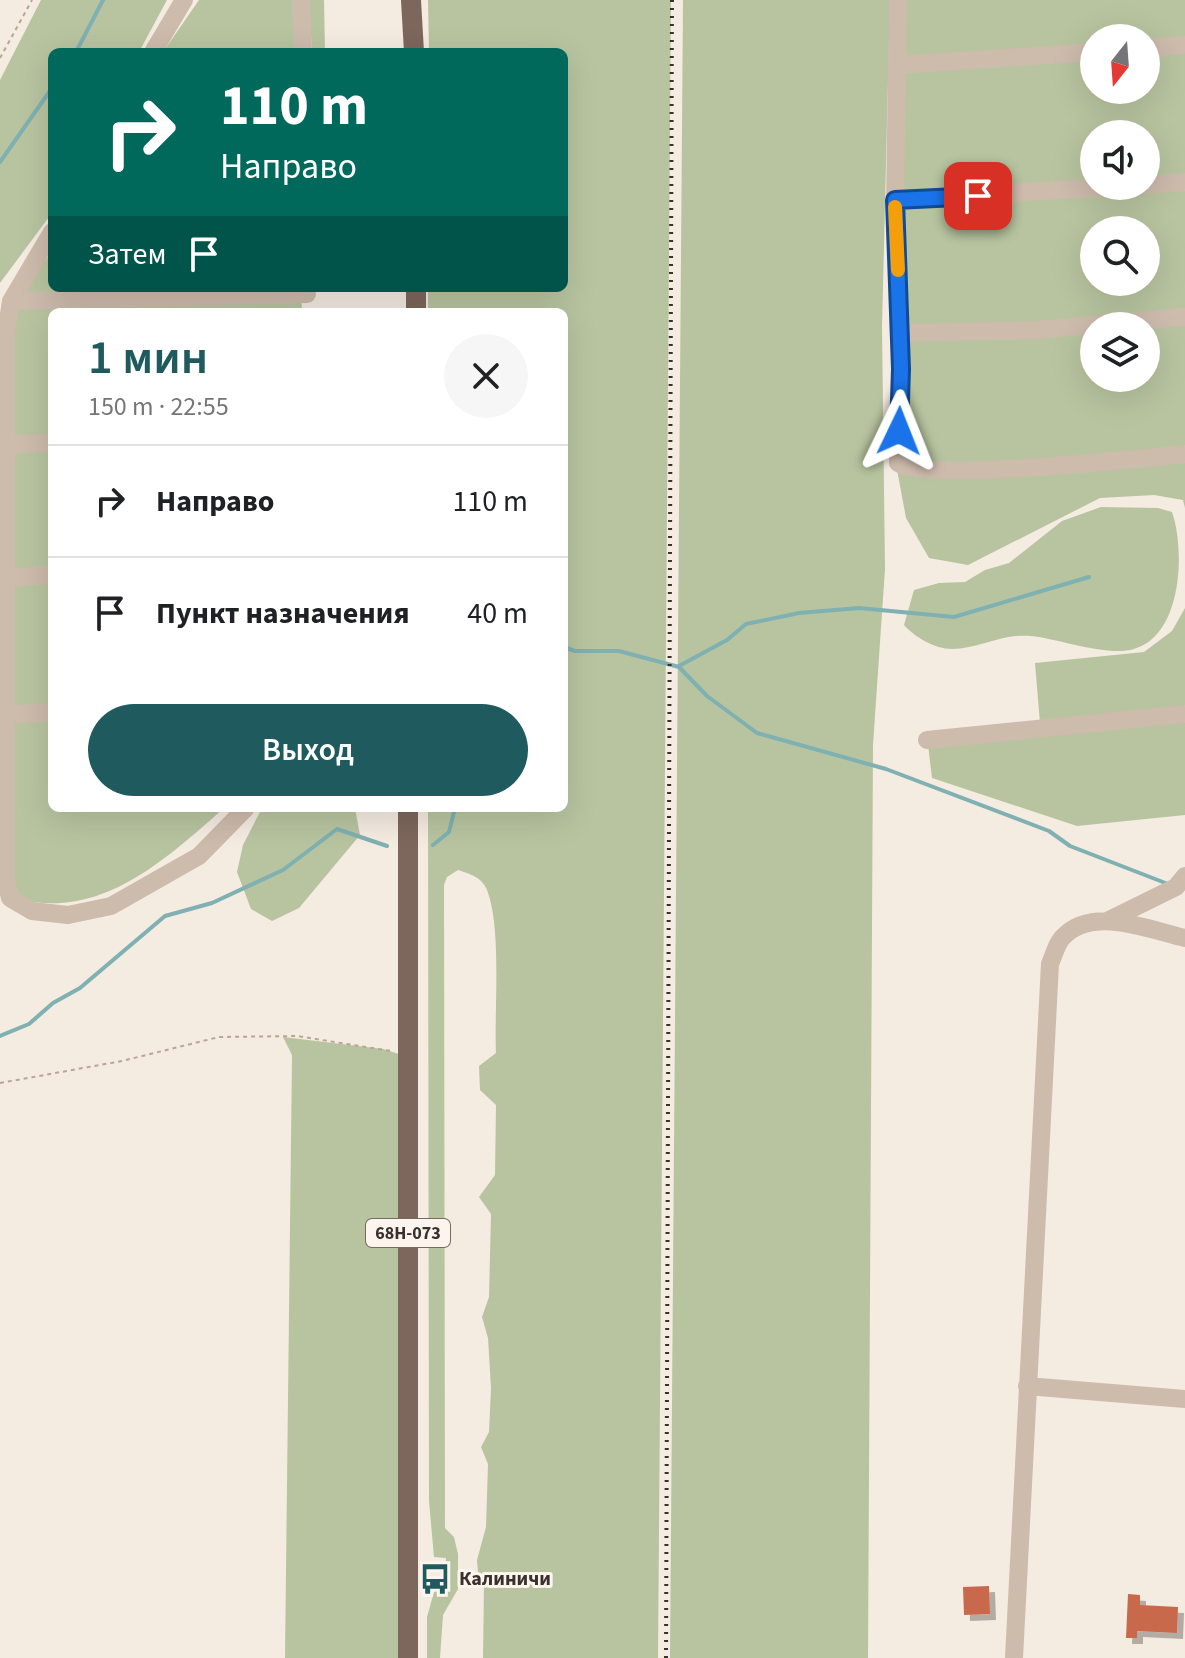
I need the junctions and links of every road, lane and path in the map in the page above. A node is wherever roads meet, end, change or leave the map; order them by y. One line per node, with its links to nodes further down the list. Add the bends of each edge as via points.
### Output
1 (32, 0): 12 (path)
2 (184, 0): 8 (lane)
3 (301, 0): 9 (lane)
4 (411, 0): 10 (main road)
5 (898, 0): 13 (lane)
6 (1185, 45): 7 (lane)
7 (1160, 47)
8 (155, 48)
9 (303, 48)
10 (414, 48)
11 (1080, 53): 13 (lane)
12 (0, 58)
13 (898, 65): 17 (lane)
14 (1185, 182): 15 (lane)
15 (1160, 184)
16 (1080, 189): 17 (lane)
17 (895, 200): 22 (lane)
18 (48, 239): 20 (lane)
19 (307, 298): 20 (lane)
20 (11, 301): 24 (lane)
21 (1185, 317): 22 (lane, via 1035,330)
22 (900, 333): 25 (lane, via 898,463 906,470 1088,465)
23 (48, 443): 24 (lane)
24 (2, 445): 27 (lane)
25 (1185, 454)
26 (48, 575): 27 (lane)
27 (6, 578): 30 (lane)
28 (48, 712): 30 (lane)
29 (1185, 714): 31 (lane)
30 (5, 715): 32 (lane, via 6,881 10,898 32,911 68,915 111,906 199,856)
31 (927, 740)
32 (242, 812)
33 (408, 812): 37 (main road, 68Н-073)
34 (1185, 876): 35 (lane, via 1176,887)
35 (1107, 921): 36 (lane); 39 (lane, via 1084,923 1063,936 1050,964)
36 (1185, 938)
37 (408, 1054): 38 (path, via 297,1036 219,1037); 41 (main road, 68Н-073)
38 (0, 1083)
39 (1027, 1386): 40 (lane); 42 (lane)
40 (1185, 1399)
41 (408, 1658)
42 (1014, 1658)

